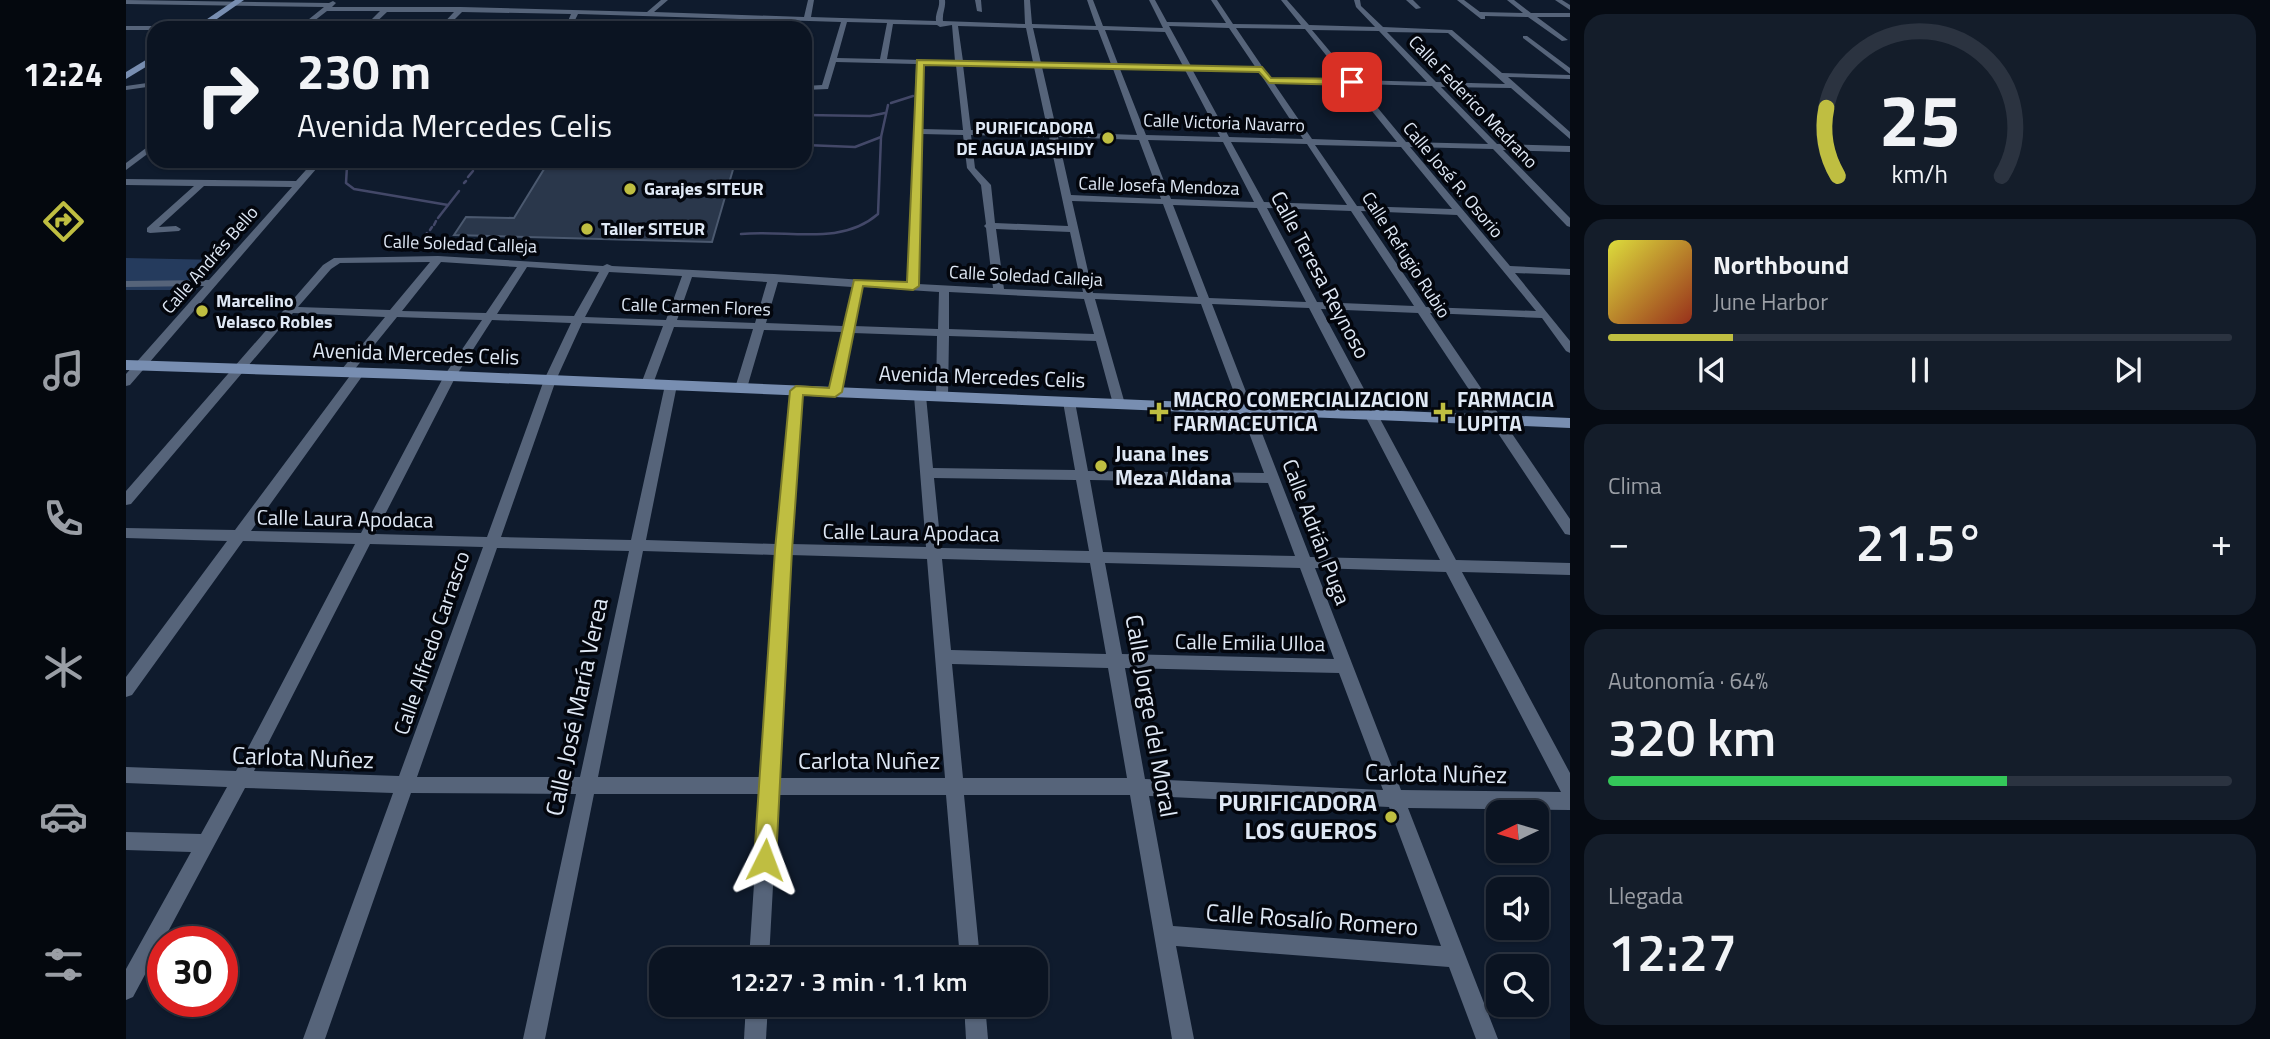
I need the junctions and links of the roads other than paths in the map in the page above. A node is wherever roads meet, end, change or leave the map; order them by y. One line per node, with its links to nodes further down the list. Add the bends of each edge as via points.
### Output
1 (337, 0): 21 (street)
2 (504, 0): 28 (street)
3 (563, 0): 29 (street)
4 (665, 0): 32 (street)
5 (811, 0): 37 (street)
6 (942, 0): 47 (street)
7 (978, 0): 30 (street)
8 (1027, 0): 50 (street)
9 (1090, 0): 55 (street, Calle Adrián Puga)
10 (1152, 0): 51 (street, Calle Teresa Reynoso)
11 (1214, 0): 49 (street, Calle Refugio Rubio)
12 (1284, 0): 52 (street, Calle José R. Osorio)
13 (1357, 0): 56 (street, Calle Federico Medrano)
14 (1409, 0): 22 (street)
15 (1460, 0): 33 (street, via 1480,16)
16 (1510, 0): 33 (street)
17 (1559, 0): 23 (street)
18 (181, 1): 19 (street); 20 (street); 24 (street)
19 (129, 2)
20 (238, 2): 21 (street); 38 (main road)
21 (328, 7): 25 (street); 39 (street)
22 (1418, 8)
23 (1570, 8)
24 (168, 9)
25 (386, 9): 26 (street); 40 (street)
26 (428, 9): 27 (street); 35 (street)
27 (461, 9): 28 (street); 41 (street)
28 (494, 10): 29 (street)
29 (554, 11): 31 (street)
30 (980, 11)
31 (575, 12): 32 (street); 42 (street)
32 (647, 15): 36 (street)
33 (1530, 15): 34 (street); 58 (street)
34 (1570, 15)
35 (421, 17)
36 (707, 17): 43 (street); 44 (street)
37 (807, 20): 45 (street)
38 (209, 21)
39 (310, 21)
40 (373, 21)
41 (449, 21)
42 (571, 21)
43 (704, 21)
44 (758, 21)
45 (844, 22): 46 (street); 59 (street)
46 (890, 23): 47 (street); 60 (street)
47 (940, 25): 48 (street)
48 (955, 25): 50 (street); 63 (street)
49 (1232, 25): 51 (street); 52 (street); 67 (street, Calle Refugio Rubio)
50 (1028, 27): 55 (street); 64 (street)
51 (1167, 27): 55 (street); 66 (street, Calle Teresa Reynoso)
52 (1306, 27): 56 (street); 73 (street, Calle José R. Osorio)
53 (126, 28): 54 (street)
54 (147, 28)
55 (1100, 28): 65 (street, Calle Adrián Puga)
56 (1380, 28): 68 (street, via 1450,31); 74 (street, Calle Federico Medrano)
57 (1525, 37): 69 (street)
58 (1562, 39)
59 (833, 60): 60 (street); 78 (street, via 825,87)
60 (883, 61): 61 (street)
61 (920, 62): 63 (street); 79 (street)
62 (147, 63): 70 (main road)
63 (959, 63): 64 (street); 80 (street)
64 (1037, 65): 65 (street); 81 (street)
65 (1115, 66): 66 (street); 83 (street, Calle Adrián Puga)
66 (1189, 68): 67 (street); 84 (street, Calle Teresa Reynoso)
67 (1262, 70): 72 (street, Calle Refugio Rubio)
68 (1501, 75): 69 (street); 76 (street)
69 (1570, 75)
70 (126, 77): 71 (street)
71 (147, 78)
72 (1269, 80): 73 (street); 85 (street, Calle Refugio Rubio)
73 (1352, 82): 74 (street); 86 (street, Calle José R. Osorio)
74 (1434, 84): 76 (street); 87 (street, Calle Federico Medrano)
75 (147, 85): 77 (street)
76 (1513, 86): 82 (street)
77 (126, 88)
78 (812, 88)
79 (919, 131): 80 (street, Calle Victoria Navarro); 114 (street)
80 (966, 132): 81 (street, Calle Victoria Navarro); 101 (street, via 971,168 986,185)
81 (1053, 135): 83 (street, Calle Victoria Navarro); 95 (street)
82 (1570, 136)
83 (1142, 137): 84 (street, Calle Victoria Navarro); 96 (street, Calle Adrián Puga)
84 (1226, 139): 85 (street, Calle Victoria Navarro); 97 (street, Calle Teresa Reynoso)
85 (1310, 142): 86 (street, Calle Victoria Navarro); 98 (street, Calle Refugio Rubio)
86 (1403, 144): 87 (street, Calle Victoria Navarro); 99 (street, Calle José R. Osorio)
87 (1495, 147): 88 (street, Calle Victoria Navarro); 100 (street, Calle Federico Medrano)
88 (1570, 149)
89 (147, 150): 90 (street)
90 (126, 167)
91 (313, 168): 94 (street, Calle Andrés Bello)
92 (126, 182): 93 (street)
93 (201, 184): 94 (street); 102 (street, via 150,230)
94 (299, 184): 112 (street, Calle Andrés Bello)
95 (1067, 198): 96 (street, Calle Josefa Mendoza); 103 (street)
96 (1166, 202): 97 (street, Calle Josefa Mendoza); 118 (street, Calle Adrián Puga)
97 (1261, 205): 98 (street, Calle Josefa Mendoza); 119 (street, Calle Teresa Reynoso)
98 (1354, 208): 99 (street, Calle Josefa Mendoza); 121 (street, Calle Refugio Rubio)
99 (1460, 212): 107 (street, Calle José R. Osorio)
100 (1570, 224)
101 (989, 226): 103 (street); 116 (street)
102 (176, 229)
103 (1074, 229): 117 (street)
104 (438, 259): 105 (street, Calle Soledad Calleja); 120 (street, Calle Soledad Calleja, via 338,260); 122 (street)
105 (525, 263): 106 (street, Calle Soledad Calleja); 123 (street)
106 (607, 267): 108 (street, Calle Soledad Calleja); 125 (street, Calle Alfredo Carrasco)
107 (1507, 269): 109 (street); 124 (street, Calle José R. Osorio)
108 (689, 272): 110 (street, Calle Soledad Calleja); 126 (street)
109 (1570, 272)
110 (774, 277): 111 (street, Calle Soledad Calleja); 127 (street)
111 (858, 282): 114 (street, Calle Soledad Calleja); 128 (street)
112 (212, 283): 113 (street); 132 (street, Calle Andrés Bello)
113 (126, 284)
114 (913, 286): 115 (street, Calle Soledad Calleja)
115 (944, 289): 116 (street, Calle Soledad Calleja); 129 (street)
116 (999, 292): 117 (street, Calle Soledad Calleja)
117 (1089, 297): 118 (street, Calle Soledad Calleja); 130 (street)
118 (1203, 301): 119 (street, Calle Soledad Calleja); 147 (street, Calle Adrián Puga)
119 (1314, 305): 121 (street, Calle Soledad Calleja); 148 (street, Calle Teresa Reynoso)
120 (289, 310): 122 (street, Calle Carmen Flores); 133 (street)
121 (1421, 310): 124 (street, Calle Soledad Calleja); 149 (street, Calle Refugio Rubio)
122 (394, 313): 123 (street, Calle Carmen Flores); 134 (street)
123 (489, 315): 125 (street, Calle Carmen Flores); 135 (street)
124 (1545, 315): 131 (street, Calle José R. Osorio)
125 (578, 319): 126 (street, Calle Carmen Flores); 136 (street, Calle Alfredo Carrasco)
126 (670, 323): 127 (street, Calle Carmen Flores); 138 (street)
127 (760, 327): 128 (street, Calle Carmen Flores); 140 (street)
128 (848, 330): 129 (street, Calle Carmen Flores); 142 (street)
129 (944, 333): 130 (street, Calle Carmen Flores); 144 (street)
130 (1101, 338): 146 (street)
131 (1570, 349)
132 (133, 365): 133 (main road, Avenida Mercedes Celis); 137 (street, Calle Andrés Bello)
133 (239, 368): 134 (main road, Avenida Mercedes Celis); 154 (street)
134 (352, 372): 135 (main road, Avenida Mercedes Celis); 157 (street)
135 (450, 376): 136 (main road, Avenida Mercedes Celis); 158 (street)
136 (550, 380): 138 (main road, Avenida Mercedes Celis); 159 (street, Calle Alfredo Carrasco)
137 (126, 382)
138 (647, 384): 139 (main road, Avenida Mercedes Celis)
139 (671, 385): 140 (main road, Avenida Mercedes Celis); 160 (street, Calle José María Verea)
140 (741, 388): 141 (main road, Avenida Mercedes Celis)
141 (796, 391): 142 (main road, Avenida Mercedes Celis); 161 (street)
142 (835, 392): 143 (main road, Avenida Mercedes Celis)
143 (920, 396): 144 (main road, Avenida Mercedes Celis); 151 (street)
144 (942, 397): 145 (main road, Avenida Mercedes Celis)
145 (1069, 402): 146 (main road, Avenida Mercedes Celis); 152 (street, Calle Jorge del Moral)
146 (1119, 404): 147 (main road, Avenida Mercedes Celis)
147 (1246, 409): 148 (main road, Avenida Mercedes Celis); 153 (street, Calle Adrián Puga)
148 (1371, 414): 149 (main road, Avenida Mercedes Celis); 165 (street, Calle Teresa Reynoso)
149 (1493, 419): 150 (main road, Avenida Mercedes Celis); 155 (street, Calle Refugio Rubio)
150 (1570, 423)
151 (927, 473): 152 (street); 162 (street)
152 (1083, 476): 153 (street); 163 (street, Calle Jorge del Moral)
153 (1272, 478): 164 (street, Calle Adrián Puga)
154 (126, 500)
155 (1570, 530)
156 (126, 533): 157 (street, Calle Laura Apodaca)
157 (237, 537): 158 (street, Calle Laura Apodaca); 170 (street)
158 (364, 540): 159 (street, Calle Laura Apodaca); 172 (street)
159 (491, 544): 160 (street, Calle Laura Apodaca); 173 (street, Calle Alfredo Carrasco)
160 (636, 546): 161 (street, Calle Laura Apodaca); 174 (street, Calle José María Verea)
161 (783, 550): 162 (street, Calle Laura Apodaca); 175 (street)
162 (934, 555): 163 (street, Calle Laura Apodaca); 167 (street)
163 (1099, 558): 164 (street, Calle Laura Apodaca); 168 (street, Calle Jorge del Moral)
164 (1306, 564): 165 (street, Calle Laura Apodaca); 169 (street, Calle Adrián Puga)
165 (1451, 566): 166 (street, Calle Laura Apodaca); 178 (street, Calle Teresa Reynoso)
166 (1570, 569)
167 (943, 657): 168 (street, Calle Emilia Ulloa); 176 (street)
168 (1117, 661): 169 (street, Calle Emilia Ulloa); 177 (street, Calle Jorge del Moral)
169 (1345, 666): 179 (street, Calle Adrián Puga)
170 (126, 690)
171 (126, 775): 172 (street, Carlota Nuñez)
172 (240, 780): 173 (street, Carlota Nuñez); 182 (street)
173 (406, 785): 174 (street, Carlota Nuñez); 190 (street, Calle Alfredo Carrasco)
174 (586, 785): 175 (street, Carlota Nuñez); 191 (street, Calle José María Verea)
175 (769, 785): 176 (street, Carlota Nuñez); 184 (street)
176 (955, 785): 177 (street, Carlota Nuñez); 185 (street)
177 (1137, 787): 179 (street, Carlota Nuñez); 183 (street, Calle Jorge del Moral)
178 (1570, 791)
179 (1395, 799): 180 (street, Carlota Nuñez); 186 (street, Calle Adrián Puga)
180 (1570, 801)
181 (126, 841): 182 (street)
182 (206, 843): 187 (street)
183 (1163, 935): 186 (street, Calle Rosalío Romero); 194 (street, Calle Jorge del Moral)
184 (760, 947)
185 (969, 947)
186 (1456, 957): 195 (street, Calle Adrián Puga)
187 (126, 990)
188 (756, 1017): 192 (street)
189 (975, 1017): 193 (street)
190 (314, 1039)
191 (534, 1039)
192 (755, 1039)
193 (978, 1039)
194 (1183, 1039)
195 (1487, 1039)

